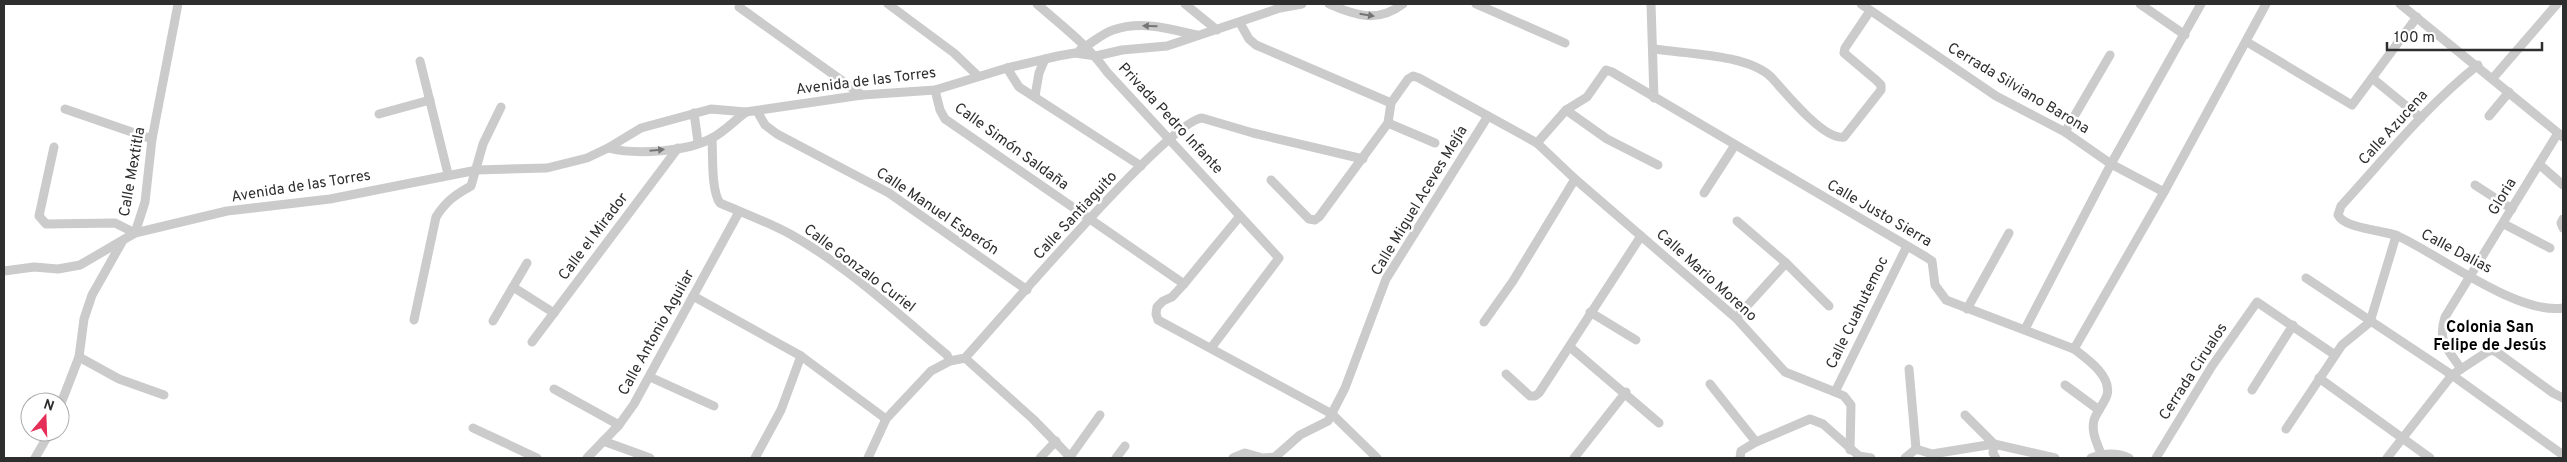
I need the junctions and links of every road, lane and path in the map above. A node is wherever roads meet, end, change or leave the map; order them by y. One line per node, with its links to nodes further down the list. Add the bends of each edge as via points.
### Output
1 (178, 4): 59 (street, Calle Mextitla)
2 (888, 4): 34 (street, via 954,53)
3 (1037, 4): 25 (street, Privada Pedro Infante)
4 (1185, 4): 20 (street)
5 (1302, 4): 19 (street, Avenida de las Torres)
6 (1329, 4): 7 (street, one-way to 7, via 1379,16)
7 (1403, 4)
8 (1476, 4): 24 (street)
9 (1651, 4): 26 (street)
10 (1861, 4): 17 (street, Cerrada Silviano Barona)
11 (2140, 4): 22 (street)
12 (2201, 4): 22 (street)
13 (2266, 4): 23 (street)
14 (2400, 4): 18 (street)
15 (2557, 4): 36 (street)
16 (739, 6): 39 (street)
17 (1870, 11): 26 (street, via 1844,53 1876,80 1881,90 1844,137 1835,137 1814,121 1757,67); 55 (street, Cerrada Silviano Barona, via 1996,96)
18 (2417, 17): 32 (street); 35 (street)
19 (1240, 22): 20 (street, Avenida de las Torres); 43 (street, via 1256,45)
20 (1217, 30): 21 (street, Avenida de las Torres)
21 (1198, 35): 25 (street, Avenida de las Torres, one-way to 25, via 1158,26 1132,26 1113,30); 29 (street, Avenida de las Torres, via 1166,46)
22 (2185, 35): 69 (street)
23 (2246, 42): 35 (street, via 2352,105); 78 (street)
24 (1565, 43)
25 (1084, 48): 27 (street, Avenida de las Torres); 29 (street, Privada Pedro Infante)
26 (1654, 49): 41 (street)
27 (1075, 53): 29 (street, Avenida de las Torres); 30 (street, Avenida de las Torres)
28 (2110, 55): 55 (street)
29 (1096, 56): 58 (street, Privada Pedro Infante, via 1107,72)
30 (1045, 59): 33 (street, Avenida de las Torres); 40 (street)
31 (420, 61): 42 (street)
32 (2478, 66): 36 (street); 53 (street, Calle Azucena, via 2451,86)
33 (1007, 68): 34 (street, Avenida de las Torres); 40 (street, via 1019,87)
34 (978, 76): 37 (street, Avenida de las Torres)
35 (2372, 78): 53 (street)
36 (2493, 78): 38 (street)
37 (935, 90): 39 (street, Avenida de las Torres); 84 (street, Calle Simón Saldaña, via 945,119)
38 (2509, 92): 52 (street); 56 (street)
39 (862, 95): 46 (street, Avenida de las Torres)
40 (1035, 96): 71 (street, via 1086,133)
41 (1654, 98): 47 (street, via 1606,70 1587,97); 63 (street, Calle Justo Sierra)
42 (430, 100): 50 (street); 73 (street)
43 (1391, 104): 51 (street, Calle Mario Moreno, via 1413,76); 54 (street)
44 (501, 107): 72 (street, via 483,144)
45 (65, 109): 59 (street)
46 (756, 110): 48 (street, Avenida de las Torres); 103 (street, Calle Manuel Esperón, via 765,125 777,134 889,193)
47 (1566, 110): 62 (street); 68 (street, via 1607,139)
48 (746, 112): 49 (street, Avenida de las Torres, via 711,109); 57 (street, Avenida de las Torres)
49 (694, 113): 60 (street); 65 (street, Avenida de las Torres, via 641,128)
50 (379, 114)
51 (1488, 116): 62 (street, Calle Mario Moreno); 145 (street, Calle Miguel Aceves Mejía, via 1386,279)
52 (2488, 116)
53 (2421, 118): 82 (street, Calle Azucena, via 2341,206)
54 (1388, 123): 61 (street); 67 (street)
55 (2065, 132): 69 (street, Cerrada Silviano Barona)
56 (2561, 135): 70 (street, Gloria)
57 (712, 138): 60 (street, Avenida de las Torres); 81 (street, Calle Gonzalo Curiel, via 717,199)
58 (1170, 138): 67 (street, Calle Santiaguito, via 1193,119 1202,118); 71 (street, Calle Santiaguito); 83 (street, Privada Pedro Infante)
59 (152, 139): 89 (street, Calle Mextitla, via 145,202)
60 (698, 142): 66 (street, Avenida de las Torres)
61 (1436, 143)
62 (1537, 143): 74 (street, Calle Mario Moreno)
63 (1734, 145): 79 (street); 94 (street, Calle Justo Sierra)
64 (54, 147): 89 (street, Calle Mextitla, via 39,216 41,221 46,224 115,223)
65 (608, 148): 66 (street, Avenida de las Torres, one-way to 66, via 635,152); 72 (street, Avenida de las Torres, via 587,158 547,168)
66 (678, 148): 109 (street, Calle el Mirador)
67 (1363, 160): 75 (street, via 1314,220 1304,215)
68 (1658, 164)
69 (2112, 164): 78 (street, Cerrada Silviano Barona); 116 (street)
70 (2540, 164): 77 (street); 80 (street, Gloria)
71 (1141, 166): 84 (street, Calle Santiaguito)
72 (477, 170): 73 (street, Avenida de las Torres); 111 (street, via 471,186 444,204 436,217)
73 (448, 174): 89 (street, Avenida de las Torres, via 330,199 227,212)
74 (1575, 179): 91 (street, Calle Mario Moreno); 113 (street)
75 (1271, 180)
76 (2475, 185): 80 (street)
77 (2563, 185)
78 (2164, 192): 121 (street)
79 (1704, 193)
80 (2512, 209): 87 (street, Gloria)
81 (739, 212): 104 (street, Calle Antonio Aguilar); 126 (street, Calle Gonzalo Curiel, via 789,233 810,246 873,293 947,355)
82 (2338, 215): 92 (street, Calle Dalias, via 2346,222)
83 (1240, 216): 101 (street); 119 (street, Privada Pedro Infante, via 1280,258)
84 (1089, 219): 101 (street, Calle Simón Saldaña); 103 (street, Calle Santiaguito)
85 (2563, 219): 88 (street)
86 (1737, 221): 96 (street)
87 (2504, 224): 95 (street); 99 (street, Gloria)
88 (2563, 228)
89 (136, 233): 93 (street, Avenida de las Torres)
90 (2009, 233): 107 (street)
91 (1641, 236): 108 (street); 110 (street, Calle Mario Moreno)
92 (2396, 236): 99 (street, Calle Dalias); 114 (street)
93 (122, 242): 98 (street, Avenida de las Torres, via 80,265); 124 (street, via 92,295 84,319)
94 (1906, 246): 107 (street, Calle Justo Sierra, via 1932,261 1935,285 1946,300); 139 (street, Calle Cuahutemoc)
95 (2550, 248)
96 (1786, 263): 105 (street); 110 (street)
97 (527, 264): 102 (street)
98 (4, 271)
99 (2471, 276): 106 (street, Calle Dalias, via 2531,306); 128 (street, Gloria, via 2440,332)
100 (2306, 278): 114 (street)
101 (1184, 284): 119 (street, via 1172,298 1163,301 1156,314 1158,320)
102 (513, 287): 109 (street); 112 (street)
103 (1027, 290): 125 (street, Calle Santiaguito)
104 (693, 296): 123 (street); 131 (street, Calle Antonio Aguilar)
105 (1828, 306)
106 (2563, 308)
107 (1967, 309): 116 (street, Calle Justo Sierra)
108 (1590, 312): 117 (street); 120 (street)
109 (554, 313): 118 (street, Calle el Mirador)
110 (1736, 318): 139 (street, Calle Mario Moreno, via 1785,372)
111 (414, 320)
112 (494, 321)
113 (1484, 322)
114 (2370, 322): 122 (street); 130 (street)
115 (2293, 325): 122 (street); 136 (street); 182 (street, Cerrada Cirualos, via 2257,302 2212,366)
116 (2024, 329): 121 (street, Calle Justo Sierra)
117 (1636, 340)
118 (532, 342)
119 (1211, 348): 145 (street)
120 (1570, 348): 129 (street, via 1535,396 1530,396); 138 (street)
121 (2074, 349): 143 (street, Calle Justo Sierra, via 2105,377 2108,394)
122 (2335, 355): 132 (street)
123 (801, 356): 147 (street); 167 (street, via 781,410)
124 (79, 358): 137 (street); 140 (street, via 119,379)
125 (965, 358): 126 (street); 154 (street)
126 (950, 361): 147 (street, via 931,371)
127 (1909, 369): 159 (street)
128 (2461, 369): 130 (street); 141 (street, via 2492,350)
129 (1506, 374)
130 (2452, 374): 152 (street); 162 (street)
131 (650, 377): 142 (street); 149 (street, Calle Antonio Aguilar)
132 (2319, 378): 151 (street); 152 (street)
133 (1710, 384): 156 (street)
134 (2065, 385): 143 (street)
135 (554, 389): 149 (street)
136 (2252, 390)
137 (66, 392)
138 (1626, 392): 148 (street); 174 (street)
139 (1835, 392): 160 (street, Calle Mario Moreno, via 1844,396 1851,405)
140 (164, 395)
141 (2563, 398)
142 (714, 406)
143 (2098, 410): 161 (street, Calle Justo Sierra, via 2094,436)
144 (1100, 414): 170 (street)
145 (1332, 414): 172 (street, Calle Miguel Aceves Mejía, via 1328,421 1300,436 1275,458 1245,453); 173 (street)
146 (1965, 415): 157 (street)
147 (886, 419): 168 (street)
148 (1659, 423)
149 (619, 425): 153 (street, Calle Antonio Aguilar)
150 (474, 428): 164 (street)
151 (2286, 429)
152 (2402, 438): 183 (street); 184 (street)
153 (603, 441): 165 (street, Calle Antonio Aguilar); 166 (street)
154 (1056, 441): 169 (street); 170 (street)
155 (44, 442): 163 (street)
156 (1756, 442): 160 (street, via 1803,421 1816,420); 175 (street, via 1741,451)
157 (1994, 444): 159 (street, via 1932,454); 178 (street); 179 (street)
158 (1125, 446): 171 (street)
159 (1916, 449): 177 (street)
160 (1850, 450): 176 (street, via 1858,456)
161 (2101, 454): 180 (street); 181 (street, via 2119,454)
162 (2563, 455)
163 (35, 458)
164 (538, 458)
165 (587, 458)
166 (650, 458)
167 (755, 458)
168 (868, 458)
169 (1040, 458)
170 (1070, 458)
171 (1116, 458)
172 (1233, 458)
173 (1378, 458)
174 (1574, 458)
175 (1740, 458)
176 (1871, 458)
177 (1905, 458)
178 (1996, 458)
179 (2055, 458)
180 (2091, 458)
181 (2129, 458)
182 (2156, 458)
183 (2387, 458)
184 (2430, 458)

